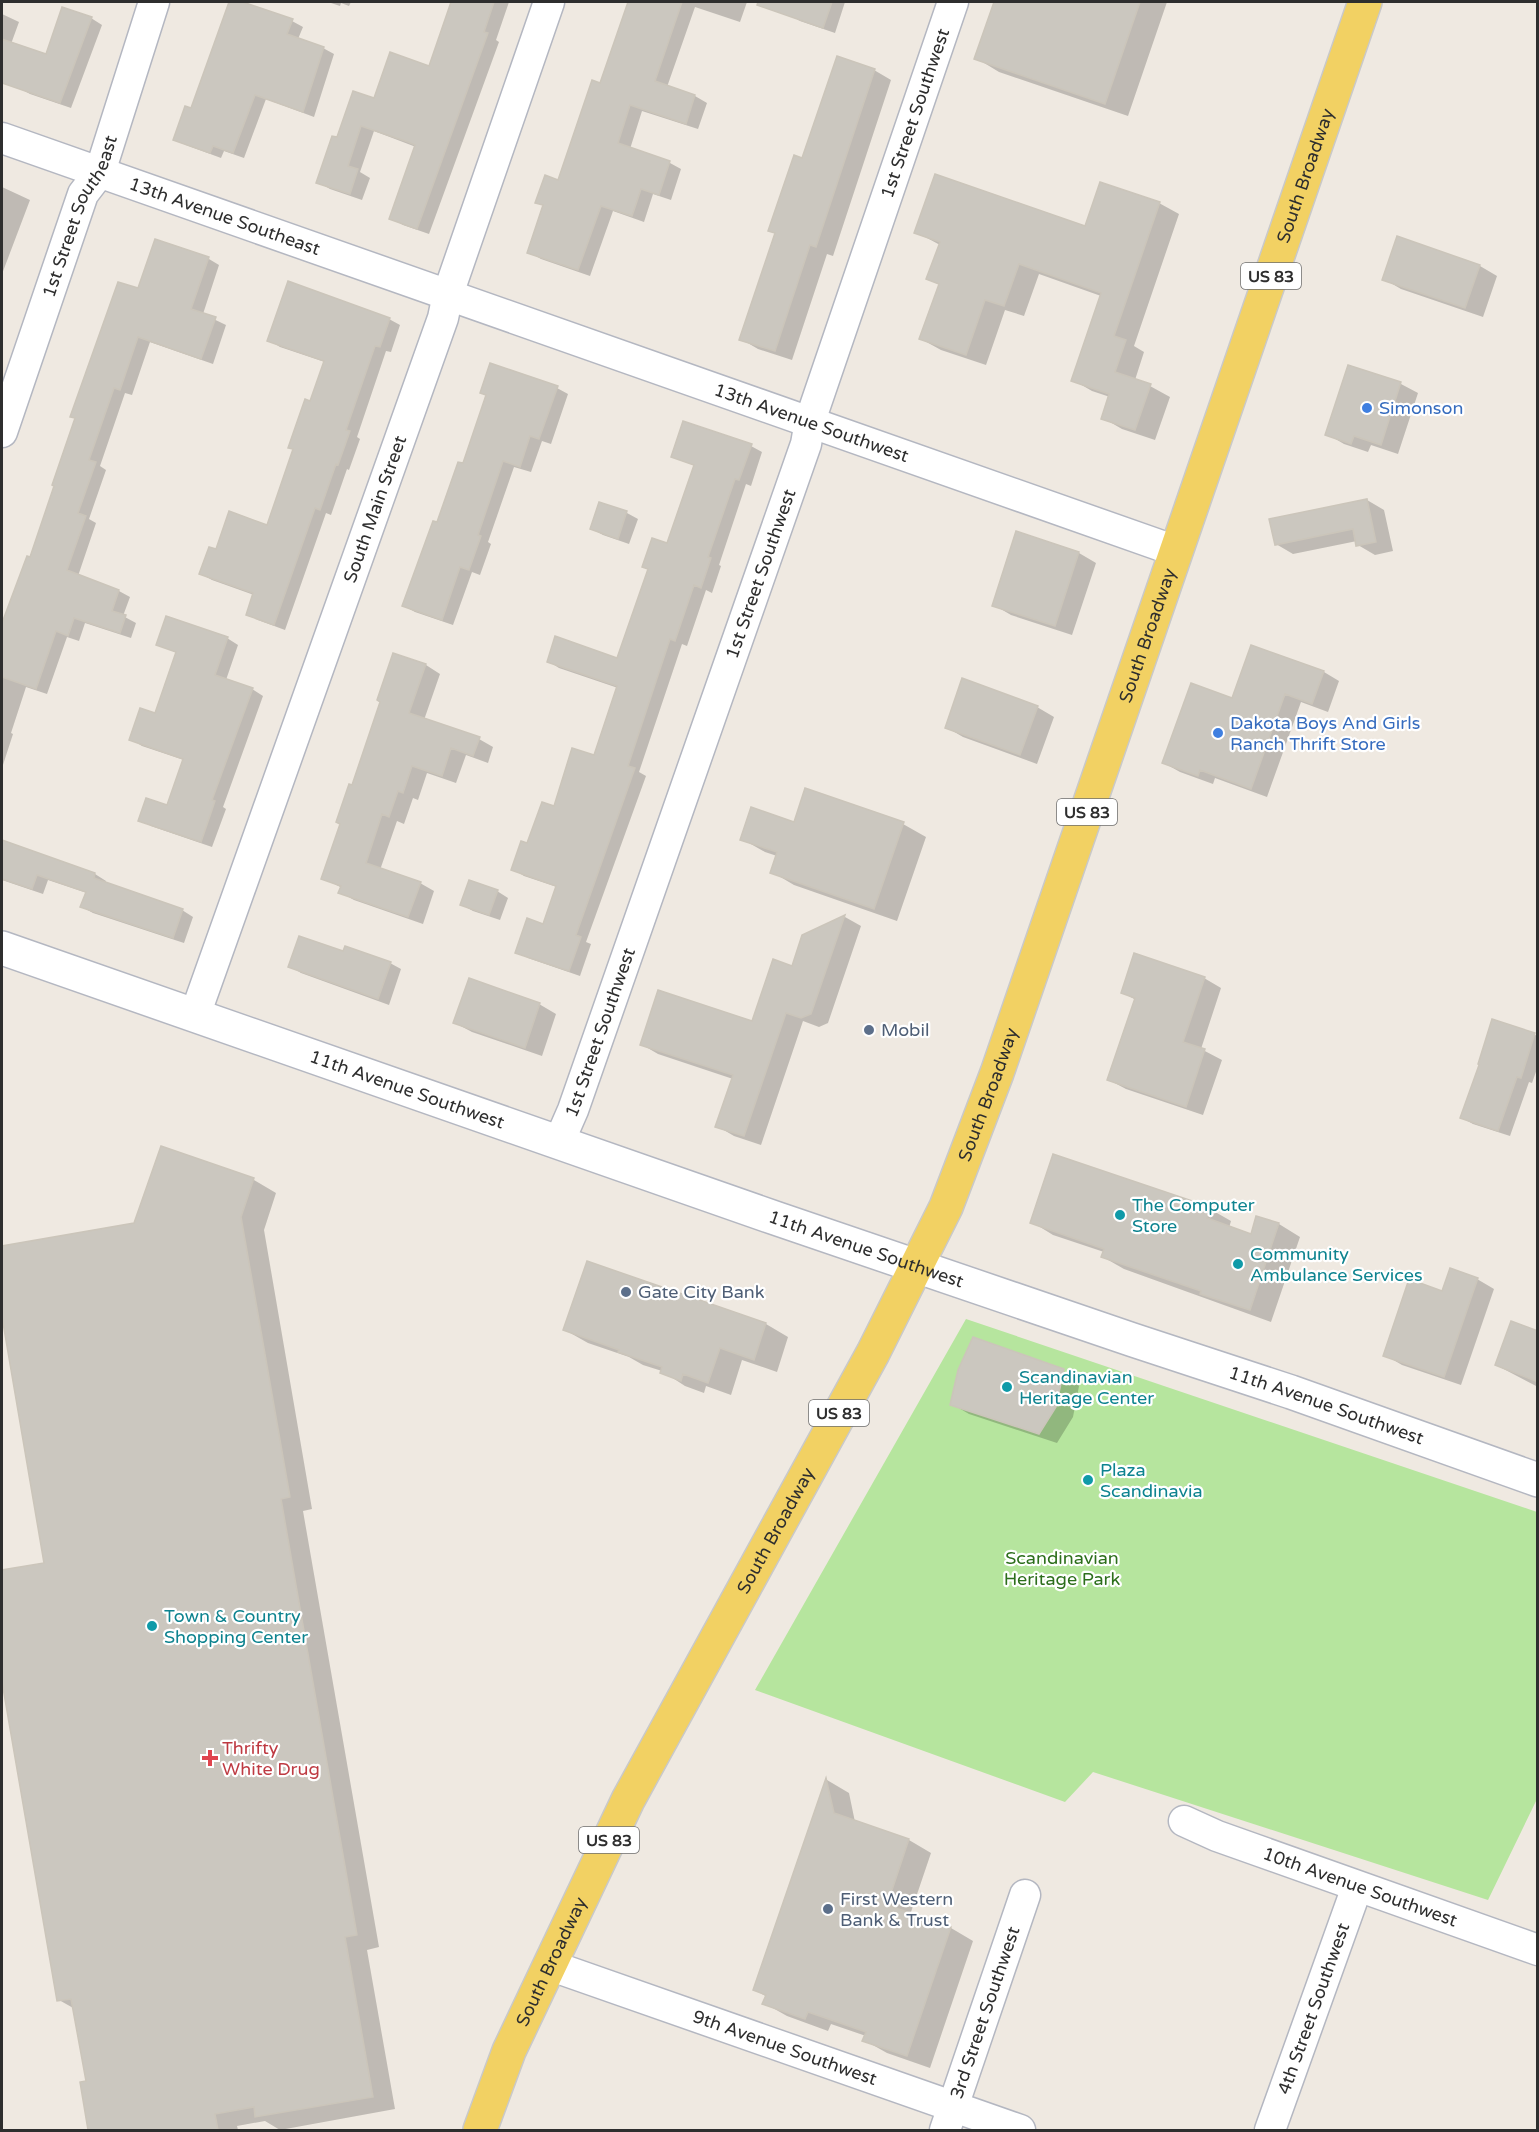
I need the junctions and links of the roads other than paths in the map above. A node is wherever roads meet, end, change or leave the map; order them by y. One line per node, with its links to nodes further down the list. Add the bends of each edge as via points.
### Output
1 (154, 2): 6 (street, 1st Street Southeast)
2 (549, 2): 7 (street, South Main Street)
3 (953, 2): 8 (street, 1st Street Southwest)
4 (1365, 2): 10 (main road, South Broadway / US 83)
5 (2, 138): 6 (street, 13th Avenue Southeast)
6 (100, 172): 7 (street, 13th Avenue Southeast); 9 (street, 1st Street Southeast, via 83,194)
7 (448, 294): 8 (street, 13th Avenue Southwest); 12 (street, South Main Street, via 443,318)
8 (810, 421): 10 (street, 13th Avenue Southwest); 13 (street, 1st Street Southwest, via 806,444 666,847)
9 (2, 432)
10 (1176, 551): 14 (main road, South Broadway / US 83, via 983,1111 946,1207)
11 (2, 948): 12 (street, 11th Avenue Southwest)
12 (195, 1016): 13 (street, 11th Avenue Southwest)
13 (559, 1142): 14 (street, 11th Avenue Southwest)
14 (916, 1266): 15 (street, 11th Avenue Southwest, via 1272,1385); 20 (main road, South Broadway / US 83, via 628,1800)
15 (1538, 1480)
16 (1184, 1821): 17 (street, 10th Avenue Southwest)
17 (1357, 1887): 19 (street, 10th Avenue Southwest); 24 (street, 4th Street Southwest)
18 (1026, 1895): 21 (street, 3rd Street Southwest)
19 (1538, 1950)
20 (549, 1965): 21 (street, 9th Avenue Southwest); 22 (main road, South Broadway / US 83, via 509,2051)
21 (948, 2119): 23 (street, 9th Avenue Southwest)
22 (480, 2130)
23 (1020, 2130)
24 (1270, 2130)

